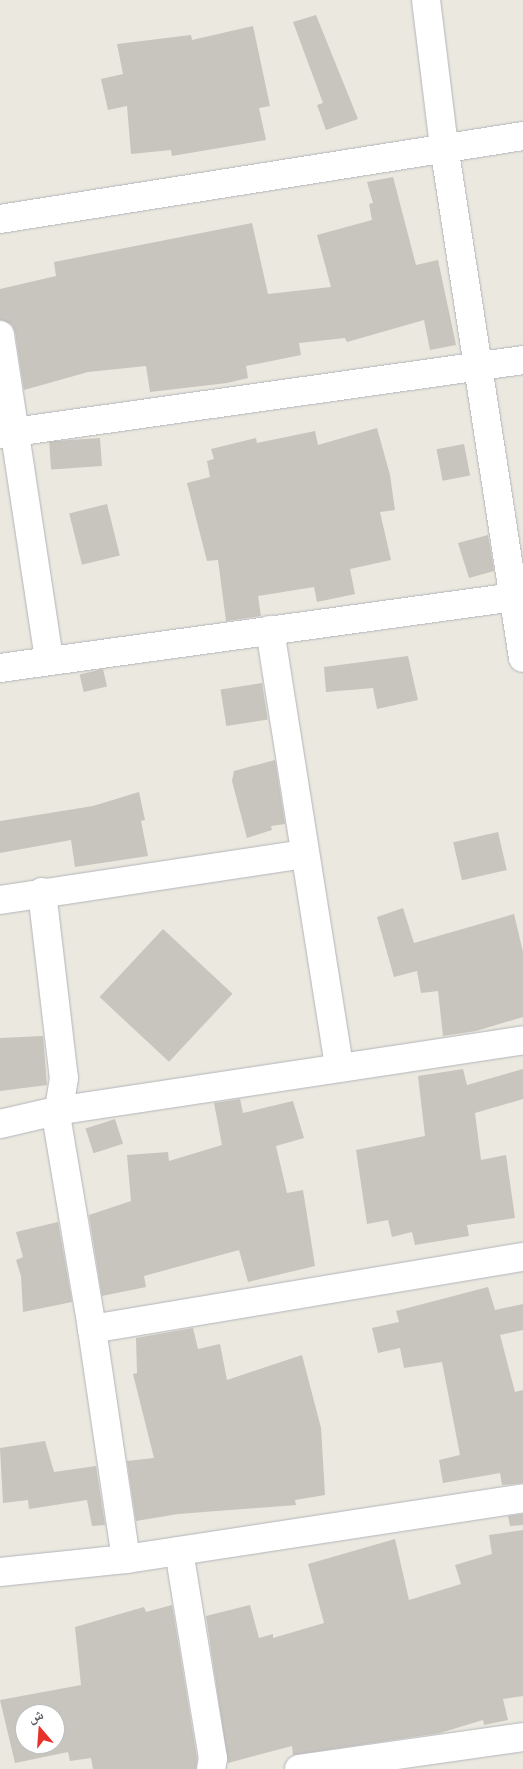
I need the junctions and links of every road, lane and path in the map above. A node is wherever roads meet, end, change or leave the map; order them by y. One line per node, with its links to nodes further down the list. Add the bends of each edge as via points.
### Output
1 (426, 0): 3 (street)
2 (523, 136): 3 (street)
3 (444, 146): 4 (street); 7 (street)
4 (0, 219)
5 (0, 335): 8 (street)
6 (523, 360): 7 (street)
7 (478, 368): 8 (street); 9 (street)
8 (8, 433): 12 (street)
9 (516, 582): 10 (street); 11 (street)
10 (270, 630): 12 (street); 14 (street)
11 (523, 658)
12 (49, 660): 13 (street)
13 (0, 668)
14 (305, 854): 15 (street); 18 (street)
15 (42, 892): 16 (street); 19 (street, via 64,1078)
16 (0, 900)
17 (523, 1040): 18 (street)
18 (339, 1068): 19 (street)
19 (56, 1111): 20 (street); 22 (street)
20 (0, 1124)
21 (523, 1257): 22 (street)
22 (92, 1329): 25 (street)
23 (523, 1498): 24 (street)
24 (179, 1551): 25 (street); 28 (street, via 213,1758)
25 (126, 1559): 26 (street)
26 (0, 1572)
27 (523, 1737): 29 (street)
28 (211, 1769)
29 (299, 1769)

